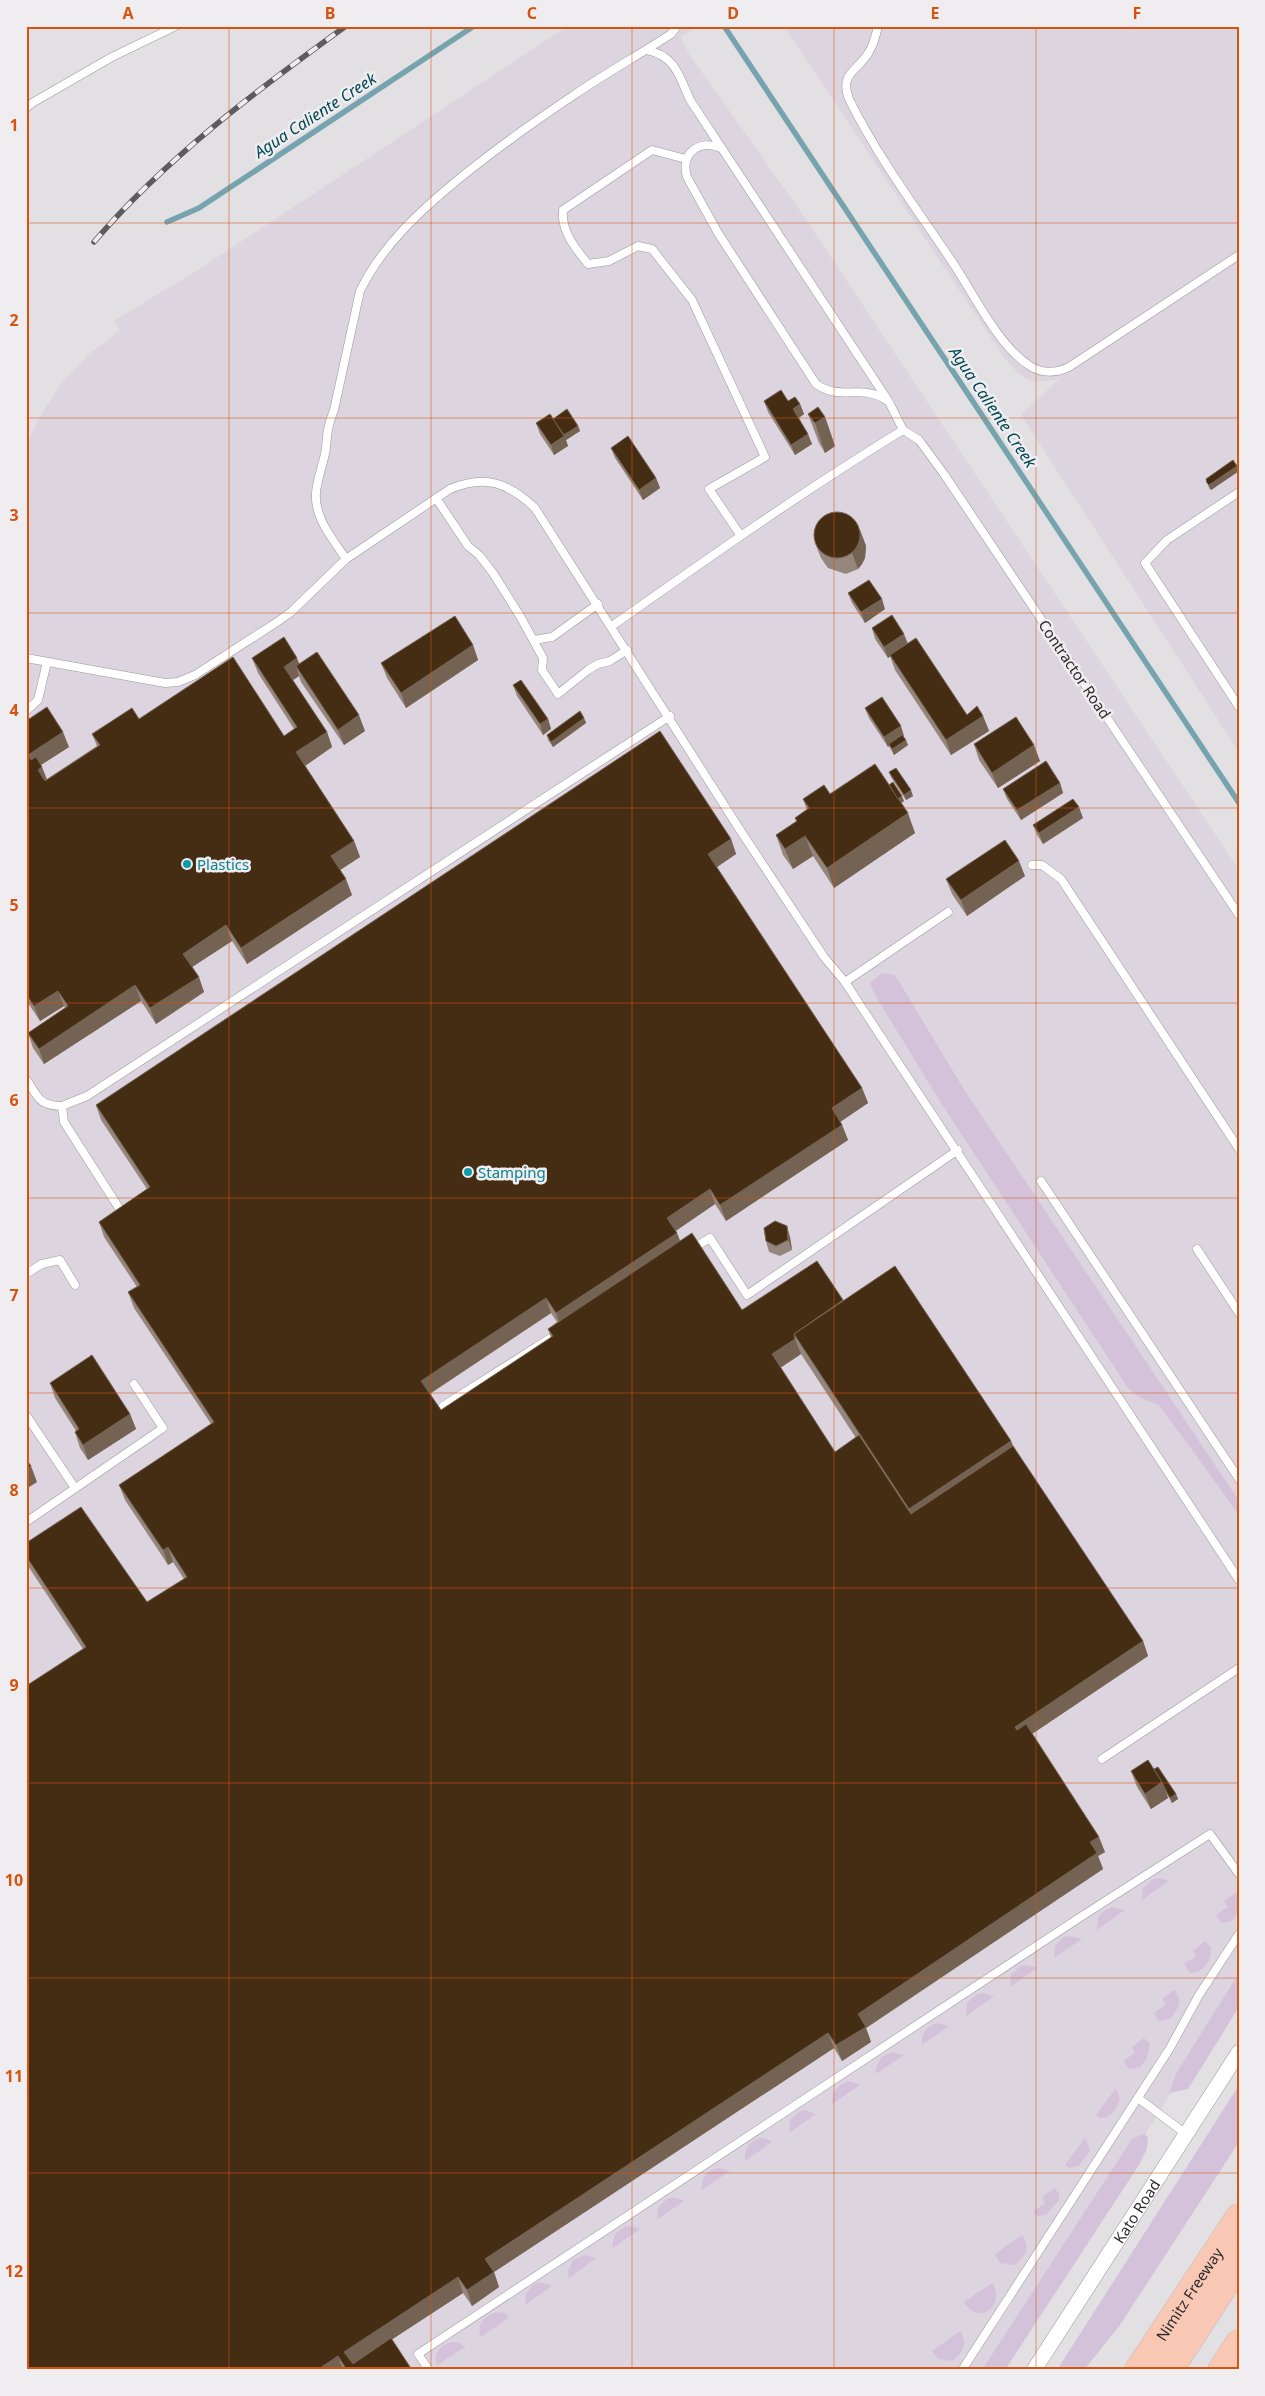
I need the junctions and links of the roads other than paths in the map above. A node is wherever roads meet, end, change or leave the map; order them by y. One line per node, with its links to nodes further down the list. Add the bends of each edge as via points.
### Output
1 (176, 26): 5 (lane, via 112,57)
2 (677, 26): 4 (lane)
3 (878, 26): 8 (lane, via 869,53 848,76 846,92 849,99 879,152 999,334 1028,365 1043,372 1069,367)
4 (647, 50): 6 (lane, via 662,53 669,60); 14 (lane, via 575,94 473,167 412,219 366,278 358,298 329,422 316,494 322,523)
5 (26, 108)
6 (721, 148): 7 (lane, via 700,146); 9 (lane)
7 (686, 159): 9 (lane, via 684,168 692,191 816,384 825,391 866,392); 13 (lane, via 652,150 563,210 562,222 574,247 588,264 610,261 638,246 652,249 692,300 765,457 709,489)
8 (1239, 255)
9 (889, 402): 10 (lane)
10 (902, 430): 13 (lane); 26 (lane, Contractor Road, via 919,440 944,474)
11 (1239, 492): 21 (lane, via 1167,540 1145,563)
12 (436, 498): 14 (lane); 15 (lane, via 465,482 483,481 503,485 520,494 535,508); 17 (lane, via 468,546 493,573)
13 (741, 536): 16 (lane)
14 (346, 559): 20 (lane, via 291,612 195,675 178,682 165,683)
15 (598, 604): 16 (lane); 17 (lane, via 552,637)
16 (612, 626): 18 (lane)
17 (534, 640): 18 (lane, via 542,658 542,670 558,694 588,670)
18 (627, 650): 23 (lane)
19 (26, 658): 20 (lane)
20 (47, 662): 22 (lane, via 38,700)
21 (1239, 707)
22 (26, 711)
23 (670, 716): 27 (lane, via 824,957); 29 (lane, via 88,1096)
24 (1032, 865): 30 (lane, via 1042,865 1062,879)
25 (948, 912): 27 (lane)
26 (1239, 916)
27 (845, 982): 31 (lane)
28 (26, 1079): 29 (lane, via 41,1102 48,1106)
29 (62, 1106): 33 (lane, via 64,1122)
30 (1239, 1149)
31 (958, 1150): 35 (lane, via 747,1295 710,1238); 46 (lane)
32 (1041, 1180): 43 (lane)
33 (124, 1216)
34 (1197, 1249): 38 (lane)
35 (684, 1254)
36 (26, 1274): 37 (lane, via 42,1264 60,1260)
37 (75, 1285)
38 (1239, 1313)
39 (559, 1333): 41 (lane)
40 (134, 1384): 44 (lane, via 163,1428)
41 (443, 1406)
42 (26, 1415): 44 (lane)
43 (1239, 1478)
44 (75, 1488): 45 (lane)
45 (26, 1522)
46 (1239, 1580)
47 (1239, 1668): 48 (lane)
48 (1102, 1759)
49 (1239, 1874): 57 (lane, via 1210,1834 418,2354)
50 (1239, 1934): 52 (lane)
51 (1239, 2052): 53 (street, Kato Road)
52 (1138, 2098): 53 (lane); 58 (lane)
53 (1186, 2134): 59 (street, Kato Road)
54 (1239, 2218): 60 (highway, Nimitz Freeway)
55 (1239, 2262): 61 (highway)
56 (1239, 2344): 62 (highway)
57 (429, 2370)
58 (962, 2370)
59 (1034, 2370)
60 (1139, 2370)
61 (1169, 2370)
62 (1222, 2370)

